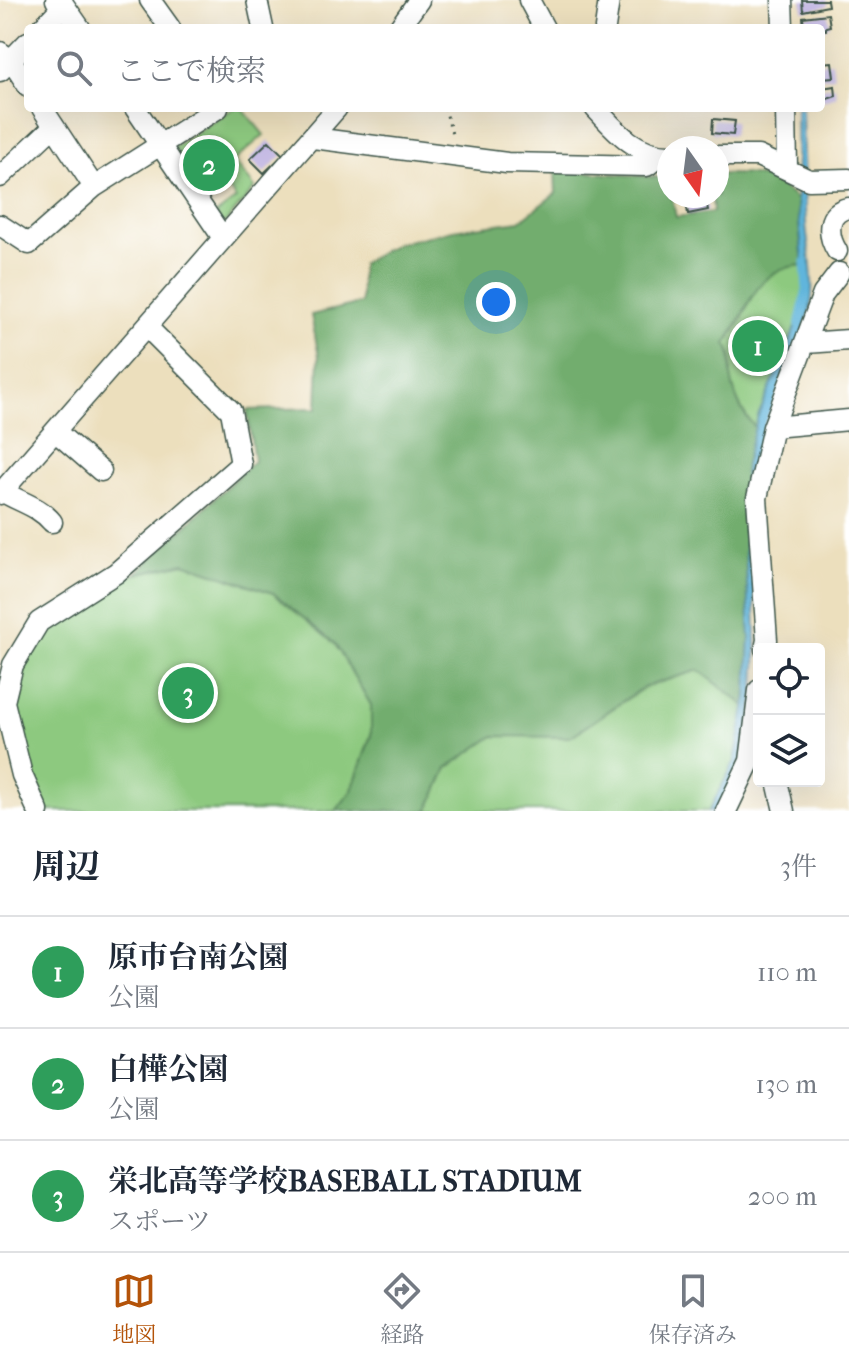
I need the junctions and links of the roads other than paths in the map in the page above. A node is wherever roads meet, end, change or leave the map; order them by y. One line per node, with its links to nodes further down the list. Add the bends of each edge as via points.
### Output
1 (150, 0): 10 (street)
2 (257, 0): 11 (street)
3 (419, 0): 12 (street)
4 (529, 0): 13 (street)
5 (609, 0): 14 (street)
6 (782, 0): 15 (street)
7 (60, 2): 8 (street); 9 (street)
8 (45, 24)
9 (77, 24)
10 (167, 24)
11 (262, 24)
12 (402, 24)
13 (542, 24)
14 (606, 24)
15 (783, 24)
16 (24, 45): 17 (street)
17 (4, 61): 18 (street)
18 (24, 82)
19 (45, 112): 25 (street)
20 (138, 112): 27 (street)
21 (212, 112): 27 (street)
22 (334, 112): 26 (street)
23 (598, 112): 28 (street, via 632,144)
24 (786, 112): 31 (street)
25 (54, 126): 32 (street); 34 (street)
26 (313, 138): 30 (street, via 507,163 647,166); 37 (street)
27 (161, 146): 34 (street); 37 (street)
28 (657, 154)
29 (729, 156): 31 (street, via 758,156)
30 (657, 160)
31 (787, 169): 33 (street, via 809,180)
32 (0, 177)
33 (849, 179)
34 (94, 187): 36 (street, via 29,244)
35 (849, 208): 38 (street, via 835,212 830,221 832,243)
36 (0, 225)
37 (223, 238): 40 (street)
38 (843, 246): 39 (street)
39 (844, 277): 42 (street, via 823,294)
40 (147, 327): 45 (street); 52 (street, via 231,411 241,464 116,573 39,622 13,665 4,702 22,775)
41 (849, 340): 42 (street)
42 (806, 343): 44 (street)
43 (849, 420): 44 (street)
44 (773, 427): 49 (street, via 757,498)
45 (55, 431): 46 (street); 47 (street)
46 (101, 471)
47 (1, 492): 48 (street)
48 (52, 514)
49 (765, 643)
50 (753, 744): 53 (street)
51 (778, 787): 54 (street)
52 (38, 811)
53 (726, 811)
54 (784, 811)

